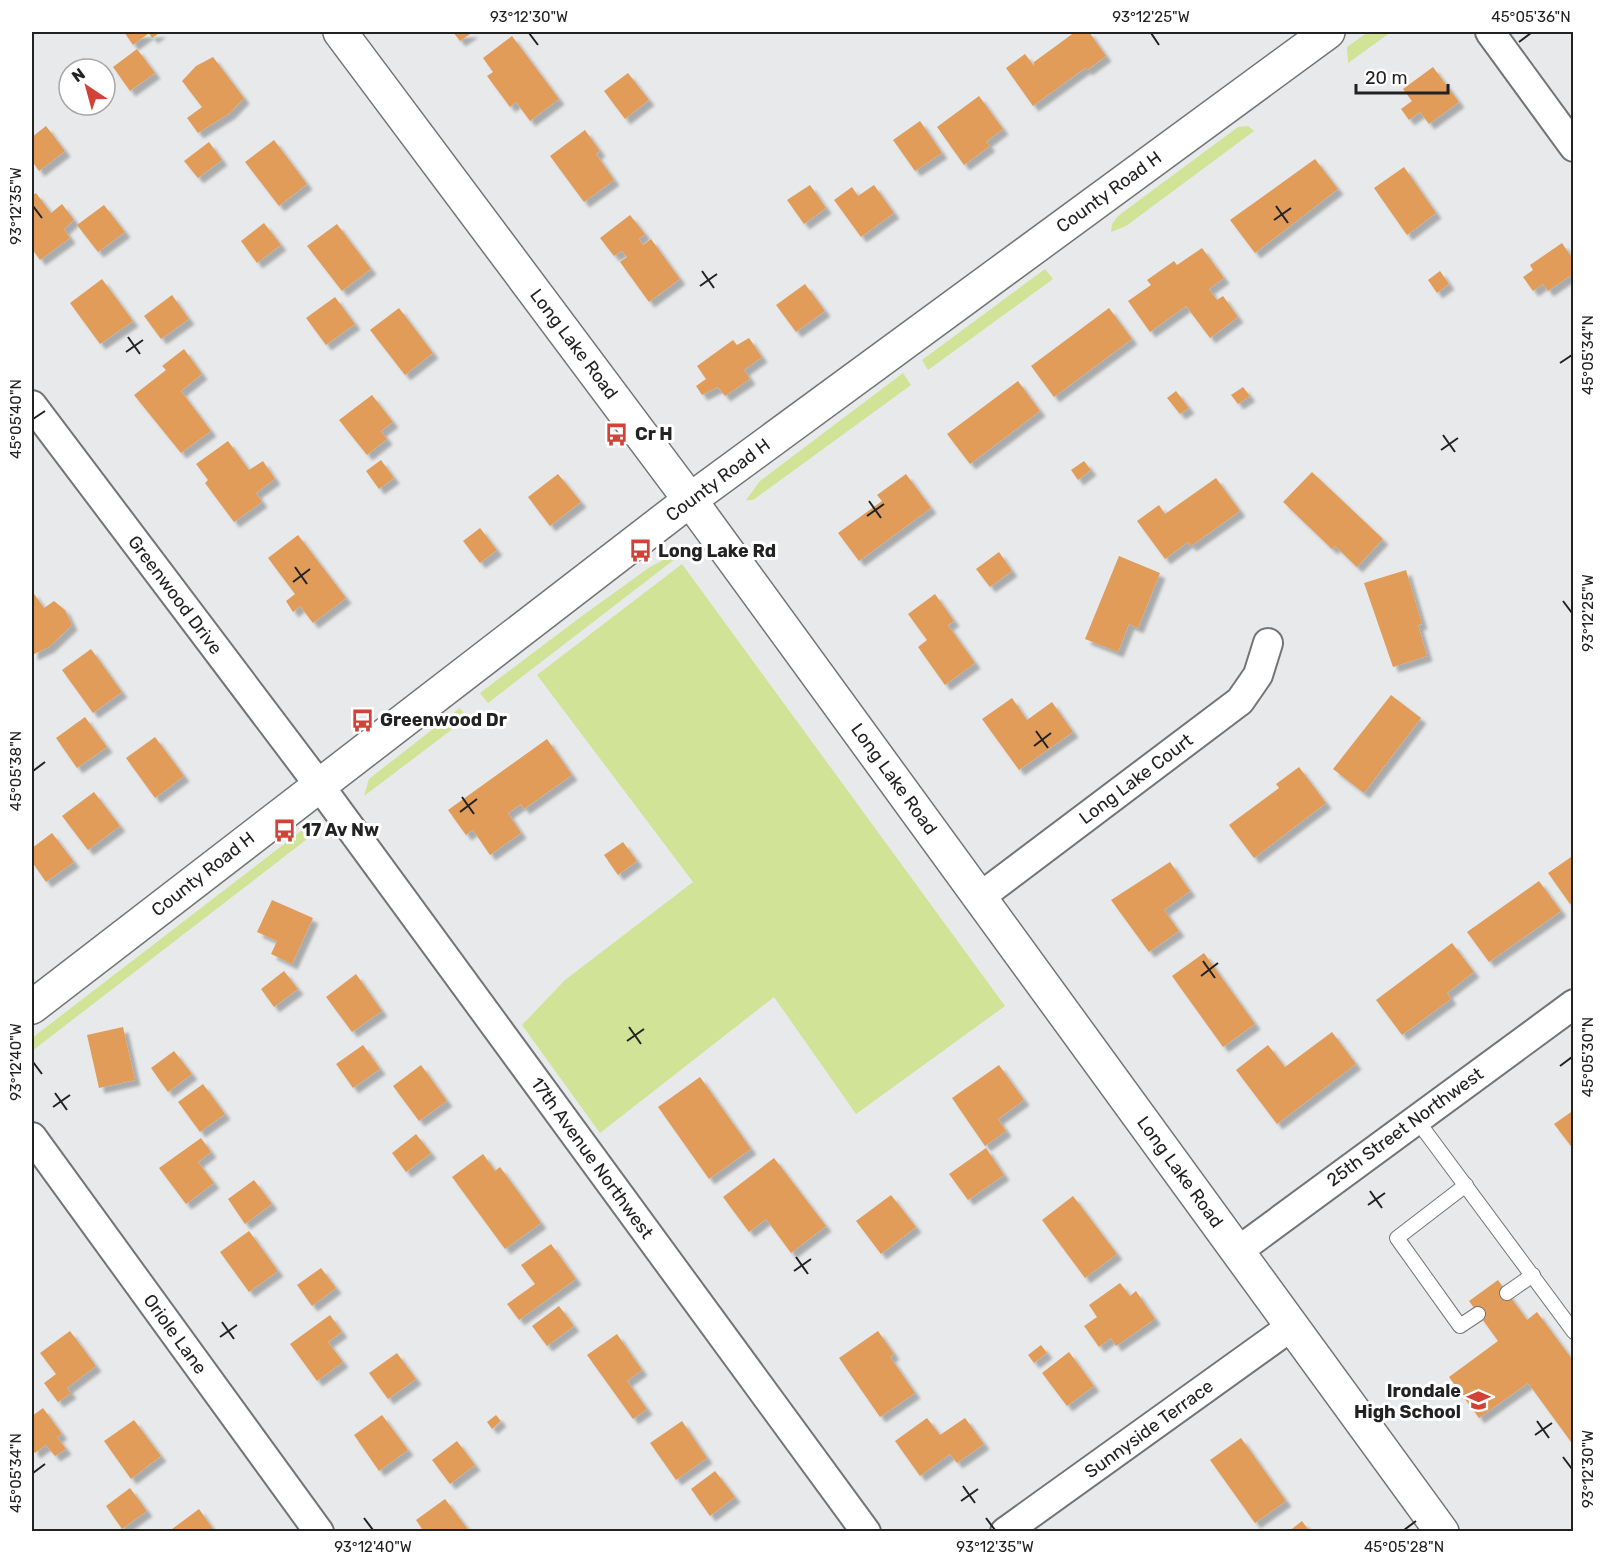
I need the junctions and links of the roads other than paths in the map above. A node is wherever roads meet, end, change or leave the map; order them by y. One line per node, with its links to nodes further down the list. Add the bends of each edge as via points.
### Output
1 (340, 32): 6 (street, Long Lake Road)
2 (1328, 32): 6 (street, County Road H)
3 (1490, 32): 4 (street)
4 (1574, 147)
5 (32, 405): 8 (street, Greenwood Drive)
6 (690, 500): 8 (street, County Road H); 9 (street, Long Lake Road)
7 (1268, 643): 9 (street, Long Lake Court, via 1258,675 1240,700)
8 (319, 785): 11 (street, County Road H); 22 (street, 17th Avenue Northwest)
9 (980, 897): 15 (street, Long Lake Road)
10 (1574, 1004): 12 (street, 25th Street Northwest)
11 (32, 1007)
12 (1416, 1119): 14 (lane); 15 (street, 25th Street Northwest)
13 (32, 1137): 21 (street, Oriole Lane)
14 (1466, 1185): 16 (lane); 18 (lane, via 1397,1238 1460,1326)
15 (1238, 1251): 19 (street, Long Lake Road)
16 (1533, 1275): 17 (lane); 20 (lane)
17 (1507, 1293)
18 (1478, 1314)
19 (1292, 1326): 23 (street, Sunnyside Terrace); 24 (street, Long Lake Road)
20 (1574, 1332)
21 (320, 1532)
22 (866, 1532)
23 (1005, 1532)
24 (1442, 1532)

